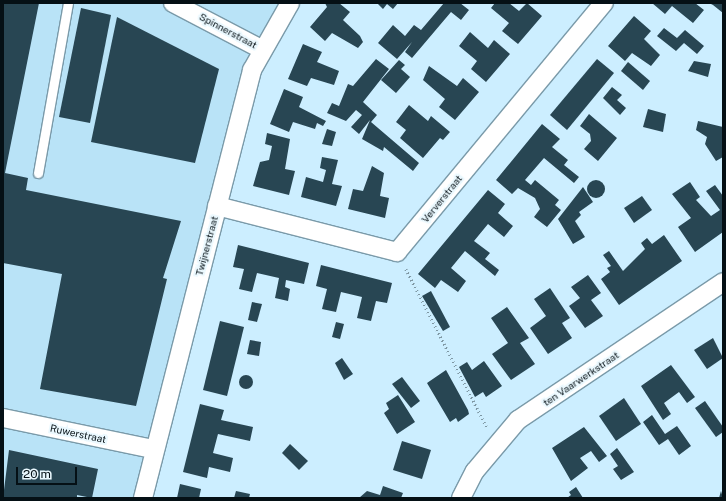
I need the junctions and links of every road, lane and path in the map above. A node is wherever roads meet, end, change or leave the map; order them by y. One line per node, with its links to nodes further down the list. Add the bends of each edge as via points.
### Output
1 (68, 3): 6 (lane)
2 (174, 3): 5 (street, Spinnerstraat)
3 (290, 3): 5 (street, Twijnerstraat)
4 (604, 3): 8 (street, Ververstraat)
5 (261, 49): 7 (street, Twijnerstraat, via 252,70)
6 (38, 173)
7 (217, 206): 8 (street); 12 (street, Twijnerstraat)
8 (397, 252): 11 (path)
9 (723, 282): 11 (street, ten Vaarwerkstraat, via 518,420)
10 (3, 418): 12 (street, Ruwerstraat)
11 (495, 443): 14 (street, ten Vaarwerkstraat)
12 (153, 449): 13 (street, Twijnerstraat)
13 (142, 498)
14 (461, 498)

